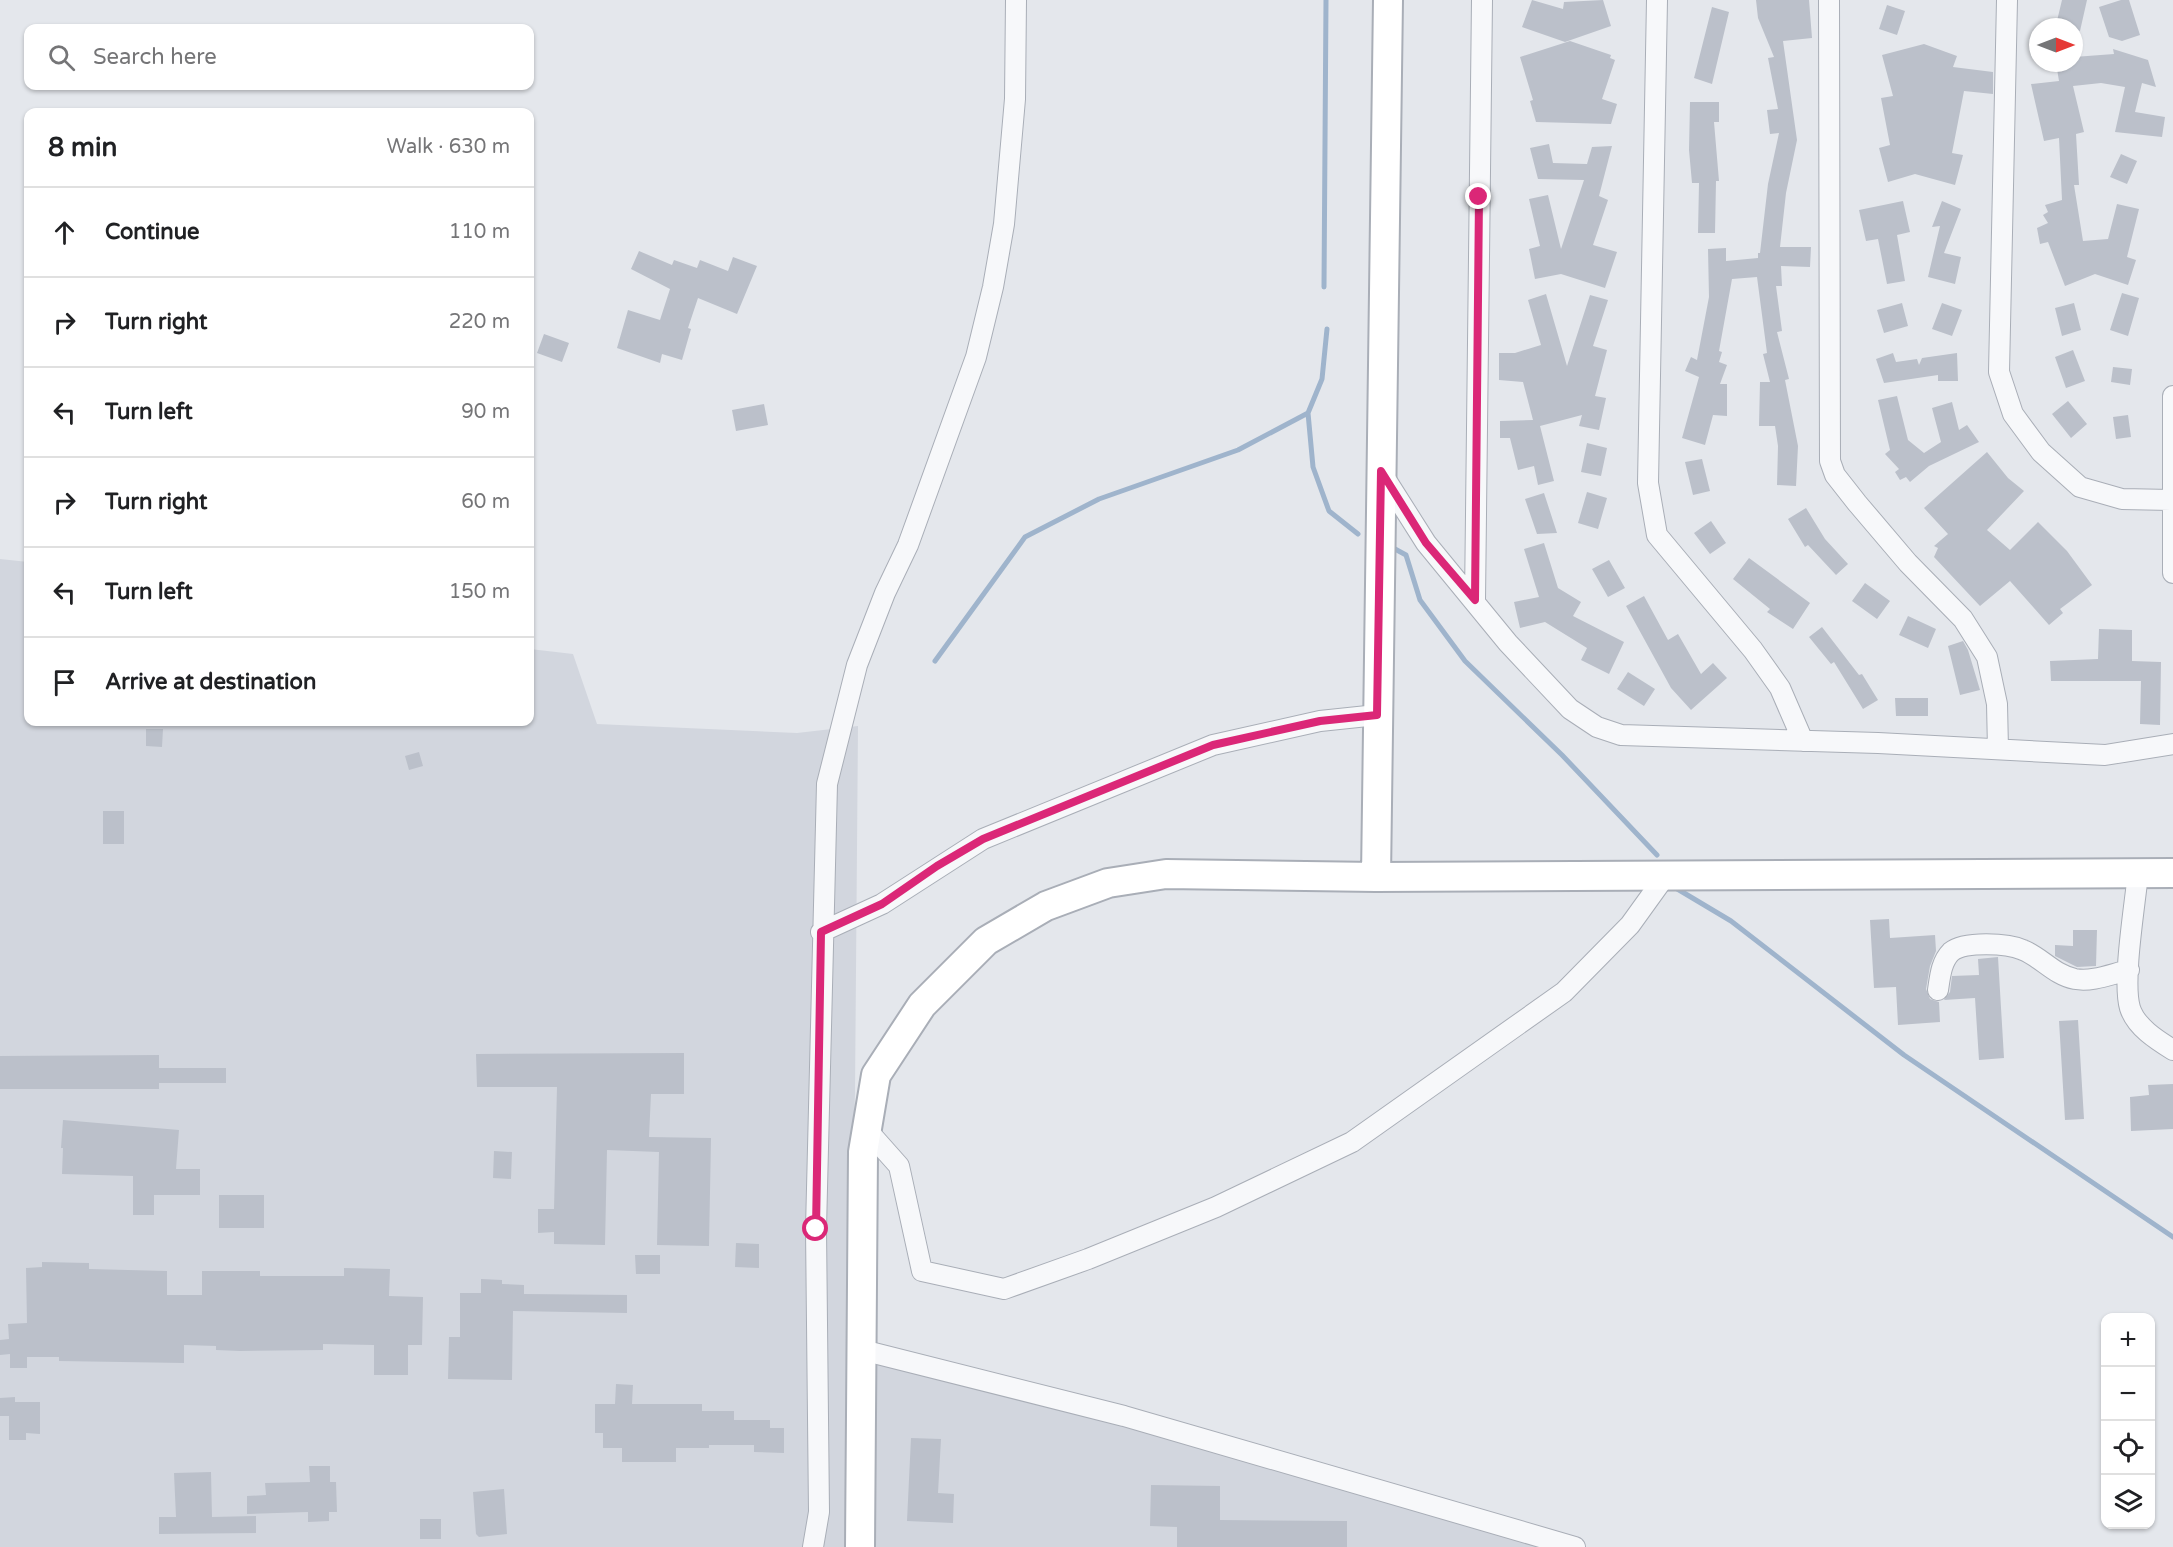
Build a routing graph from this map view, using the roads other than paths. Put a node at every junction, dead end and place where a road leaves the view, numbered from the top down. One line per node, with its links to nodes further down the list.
1 (1016, 0): 20 (street)
2 (1388, 0): 8 (street)
3 (1482, 0): 11 (street)
4 (1657, 0): 13 (street)
5 (1829, 0): 15 (street)
6 (2007, 0): 9 (street)
7 (2173, 396): 9 (street)
8 (1381, 471): 11 (street); 12 (street)
9 (2171, 500): 10 (street)
10 (2173, 573)
11 (1475, 600): 13 (street)
12 (1377, 715): 19 (street); 20 (street)
13 (1803, 741): 15 (street)
14 (2173, 744): 15 (street)
15 (1998, 749)
16 (2138, 873): 17 (street); 18 (street); 21 (street)
17 (2173, 873)
18 (1666, 875): 19 (street); 24 (street)
19 (1376, 877): 24 (street)
20 (821, 932): 26 (street)
21 (2129, 970): 22 (street); 23 (street)
22 (1938, 990)
23 (2173, 1050)
24 (867, 1130): 25 (street)
25 (862, 1350): 27 (street); 28 (street)
26 (813, 1547)
27 (860, 1547)
28 (1575, 1547)

